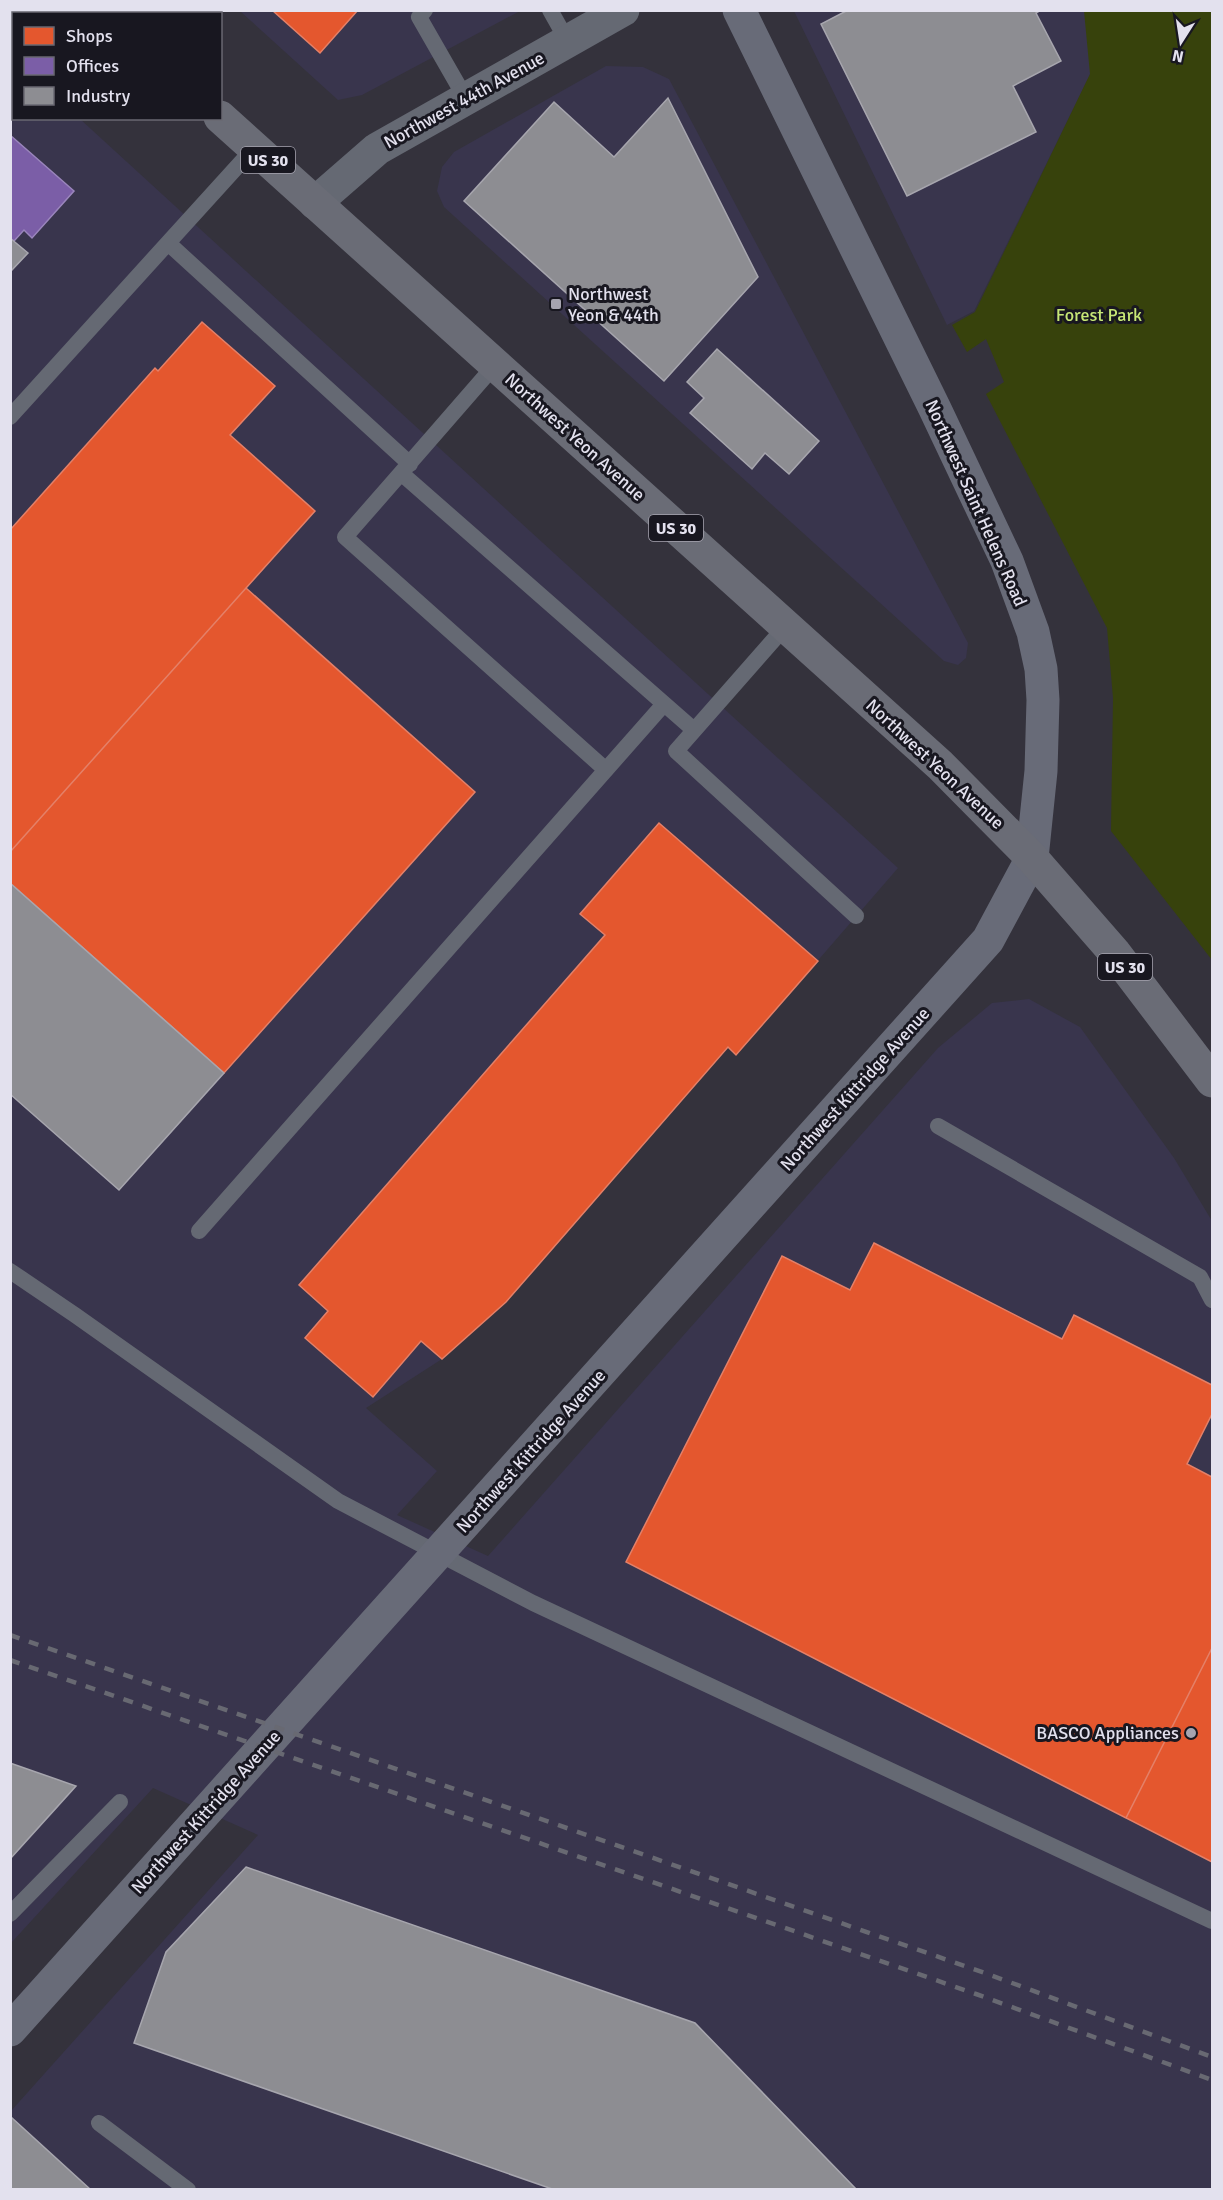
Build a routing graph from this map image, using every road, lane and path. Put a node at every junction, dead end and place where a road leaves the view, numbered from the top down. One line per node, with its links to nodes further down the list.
1 (425, 10): 6 (lane)
2 (550, 10): 5 (lane)
3 (623, 10): 5 (street, Northwest 44th Avenue)
4 (739, 10): 18 (main road, Northwest Saint Helens Road)
5 (568, 42): 6 (street, Northwest 44th Avenue)
6 (466, 99): 9 (street, Northwest 44th Avenue)
7 (222, 119): 8 (highway, Northwest Yeon Avenue / US 30)
8 (254, 148): 9 (highway, Northwest Yeon Avenue / US 30); 10 (lane)
9 (315, 203): 11 (highway, Northwest Yeon Avenue / US 30)
10 (168, 243): 12 (lane); 13 (lane)
11 (495, 365): 13 (lane); 14 (highway, Northwest Yeon Avenue / US 30)
12 (10, 417)
13 (405, 469): 15 (lane); 17 (lane)
14 (785, 627): 16 (lane); 18 (highway, Northwest Yeon Avenue / US 30)
15 (664, 704): 16 (lane); 17 (lane)
16 (694, 730): 19 (lane)
17 (606, 770): 22 (lane)
18 (1032, 858): 20 (highway, US 30); 29 (main road, Northwest Kittridge Avenue)
19 (856, 916)
20 (1212, 1082)
21 (938, 1126): 24 (lane)
22 (199, 1232)
23 (10, 1271): 28 (lane)
24 (1206, 1273): 25 (lane)
25 (1212, 1300)
26 (120, 1802): 27 (lane)
27 (10, 1914)
28 (1212, 1921)
29 (10, 2030)
30 (99, 2123): 31 (lane)
31 (188, 2190)

